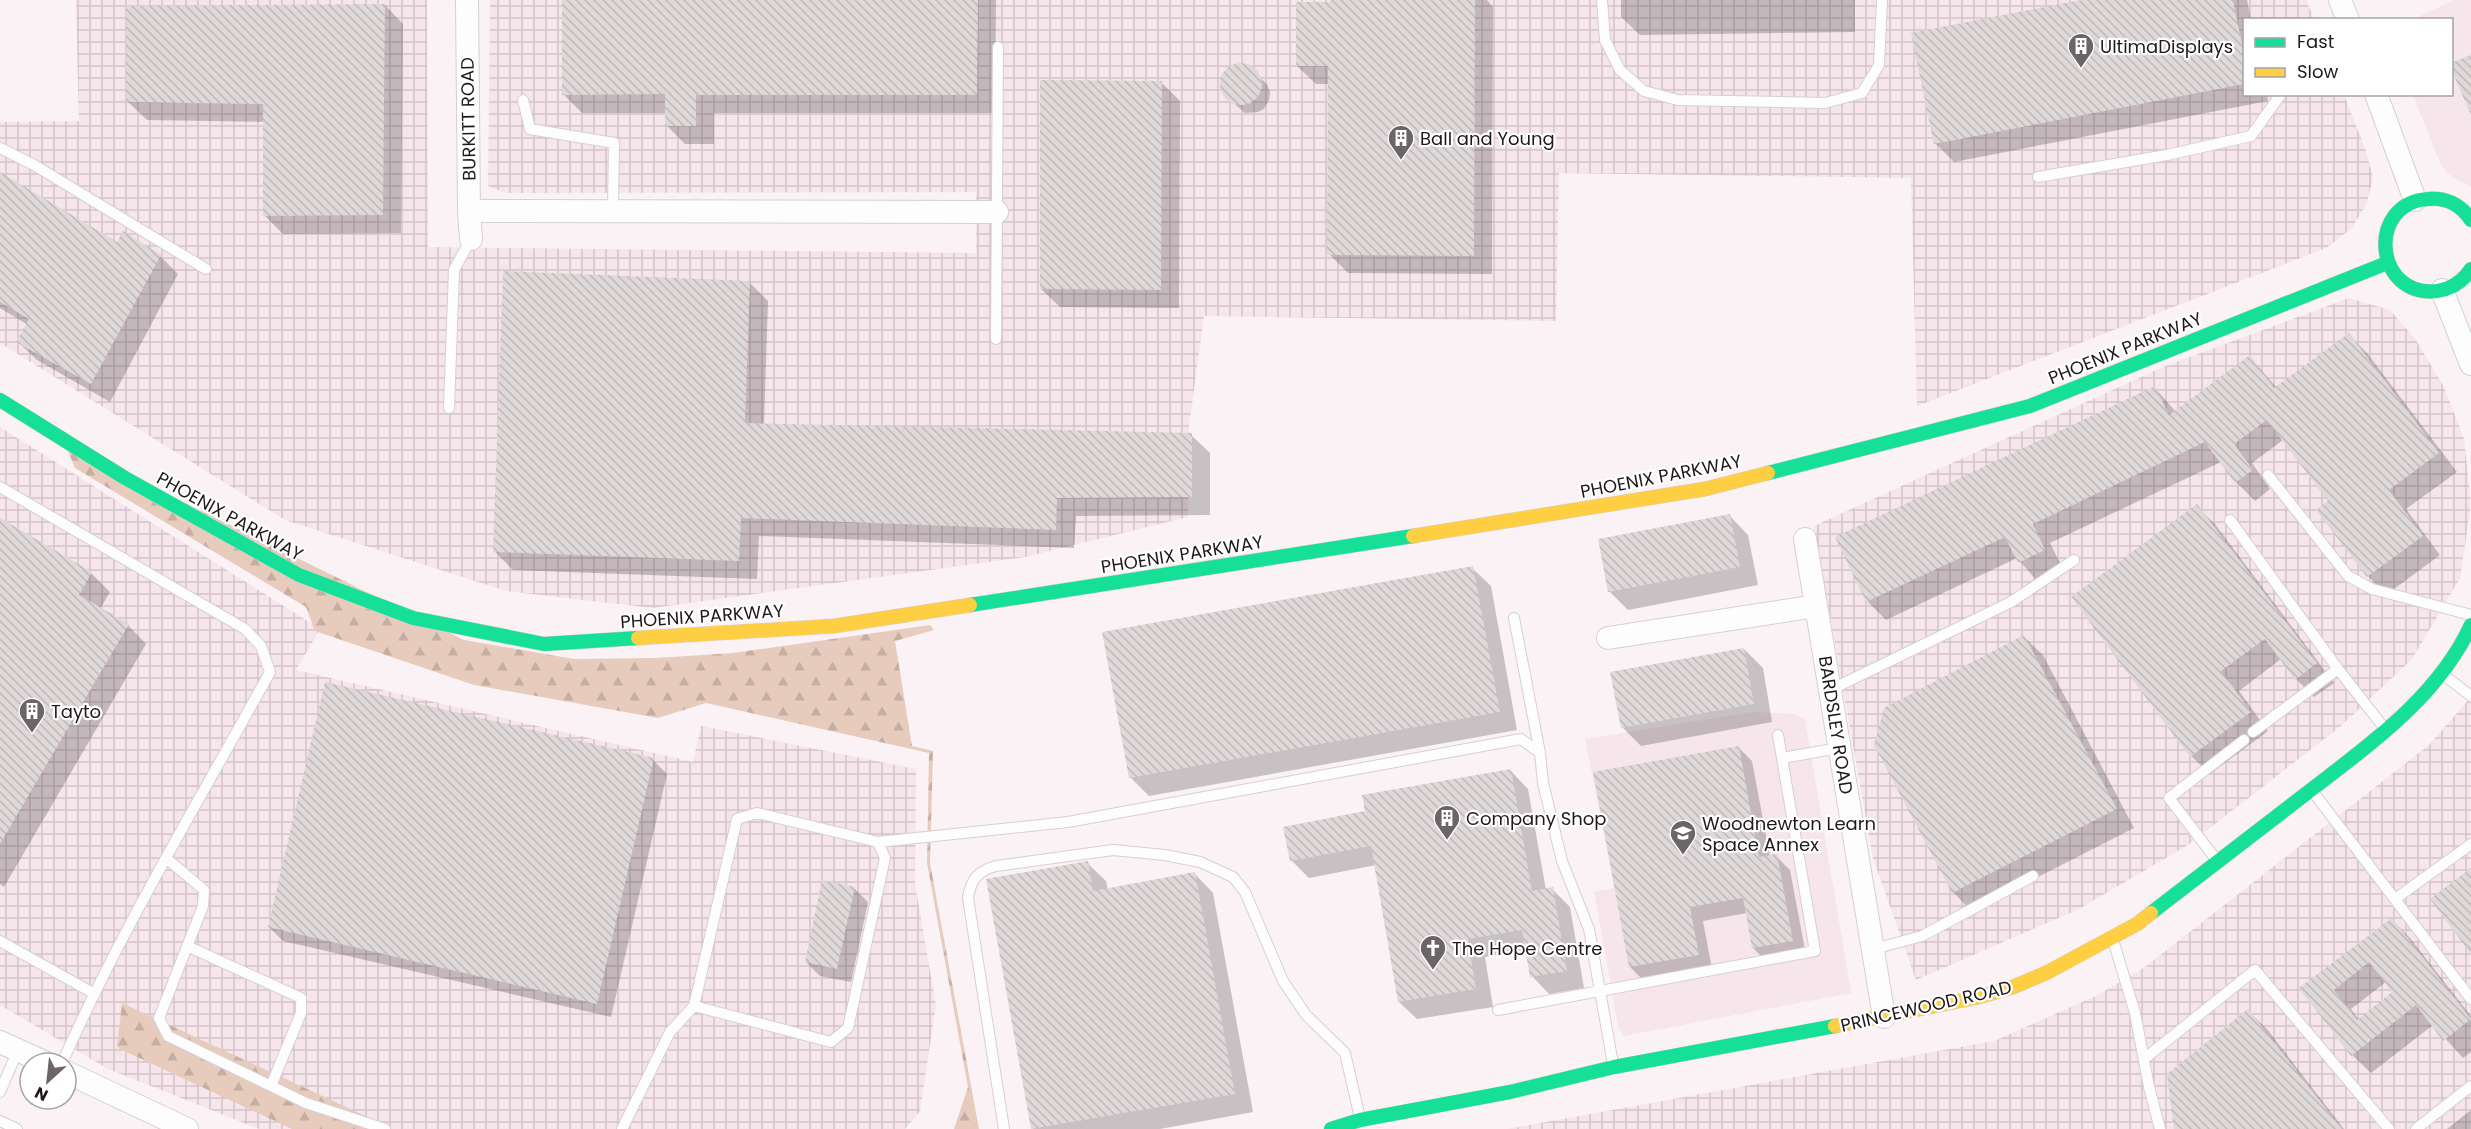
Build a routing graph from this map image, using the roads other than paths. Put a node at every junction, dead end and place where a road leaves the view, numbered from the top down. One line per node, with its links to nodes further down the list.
1 (467, 0): 12 (street, BURKITT ROAD)
2 (1602, 0): 3 (lane)
3 (1882, 0)
4 (998, 48): 13 (lane)
5 (2280, 96): 9 (lane)
6 (2377, 96): 10 (street)
7 (523, 100): 11 (lane)
8 (0, 148): 17 (lane)
9 (2038, 177)
10 (2415, 200): 14 (main road); 16 (main road)
11 (614, 210): 12 (street); 13 (street)
12 (469, 211): 15 (street, BURKITT ROAD)
13 (996, 212): 20 (lane)
14 (2471, 220)
15 (471, 239): 23 (lane)
16 (2387, 262): 19 (main road); 22 (main road, PHOENIX PARKWAY)
17 (206, 269)
18 (2471, 269): 19 (main road)
19 (2442, 290): 21 (street)
20 (996, 339)
21 (2471, 364)
22 (0, 400)
23 (449, 408)
24 (2268, 475): 30 (lane)
25 (0, 487): 48 (lane)
26 (2230, 520): 34 (lane)
27 (1805, 539): 29 (street, BARDSLEY ROAD)
28 (2074, 560): 36 (lane)
29 (1816, 606): 33 (street); 36 (street, BARDSLEY ROAD)
30 (2471, 615)
31 (1515, 618): 43 (lane)
32 (2471, 625): 35 (main road, PRINCEWOOD ROAD)
33 (1608, 638)
34 (2338, 669): 38 (lane); 39 (lane)
35 (2443, 674): 37 (lane); 38 (main road, PRINCEWOOD ROAD)
36 (1830, 690): 42 (street, BARDSLEY ROAD)
37 (2471, 696)
38 (2386, 731): 45 (main road, PRINCEWOOD ROAD)
39 (2253, 732)
40 (1778, 735): 44 (lane)
41 (2244, 740): 49 (lane)
42 (1839, 748): 44 (lane); 55 (street, BARDSLEY ROAD)
43 (1540, 753): 46 (lane); 56 (lane)
44 (1782, 758): 56 (lane)
45 (2312, 790): 49 (main road, PRINCEWOOD ROAD); 51 (lane)
46 (878, 842): 59 (lane); 59 (lane)
47 (2471, 844): 51 (lane)
48 (166, 858): 54 (lane); 57 (lane)
49 (2217, 861): 52 (main road, PRINCEWOOD ROAD)
50 (2033, 876): 55 (lane)
51 (2395, 899): 58 (lane)
52 (2112, 937): 61 (main road, PRINCEWOOD ROAD); 64 (lane)
53 (0, 941): 57 (lane)
54 (187, 946): 67 (lane); 67 (lane)
55 (1874, 949): 61 (street, BARDSLEY ROAD)
56 (1600, 990): 60 (lane); 65 (lane)
57 (93, 993): 63 (lane)
58 (2471, 999)
59 (694, 1006): 75 (lane)
60 (1498, 1010)
61 (1884, 1017): 65 (main road, PRINCEWOOD ROAD)
62 (9, 1046): 69 (lane)
63 (67, 1051)
64 (2144, 1059): 78 (lane); 79 (lane)
65 (1614, 1068): 70 (main road, PRINCEWOOD ROAD)
66 (78, 1078): 73 (street)
67 (272, 1086): 74 (lane)
68 (2471, 1086): 80 (lane)
69 (0, 1092)
70 (1360, 1120): 76 (lane); 77 (main road, PRINCEWOOD ROAD)
71 (0, 1121): 72 (lane)
72 (17, 1129)
73 (187, 1129)
74 (385, 1129)
75 (622, 1129)
76 (1004, 1129)
77 (1331, 1129)
78 (2160, 1129)
79 (2389, 1129)
80 (2416, 1129)

